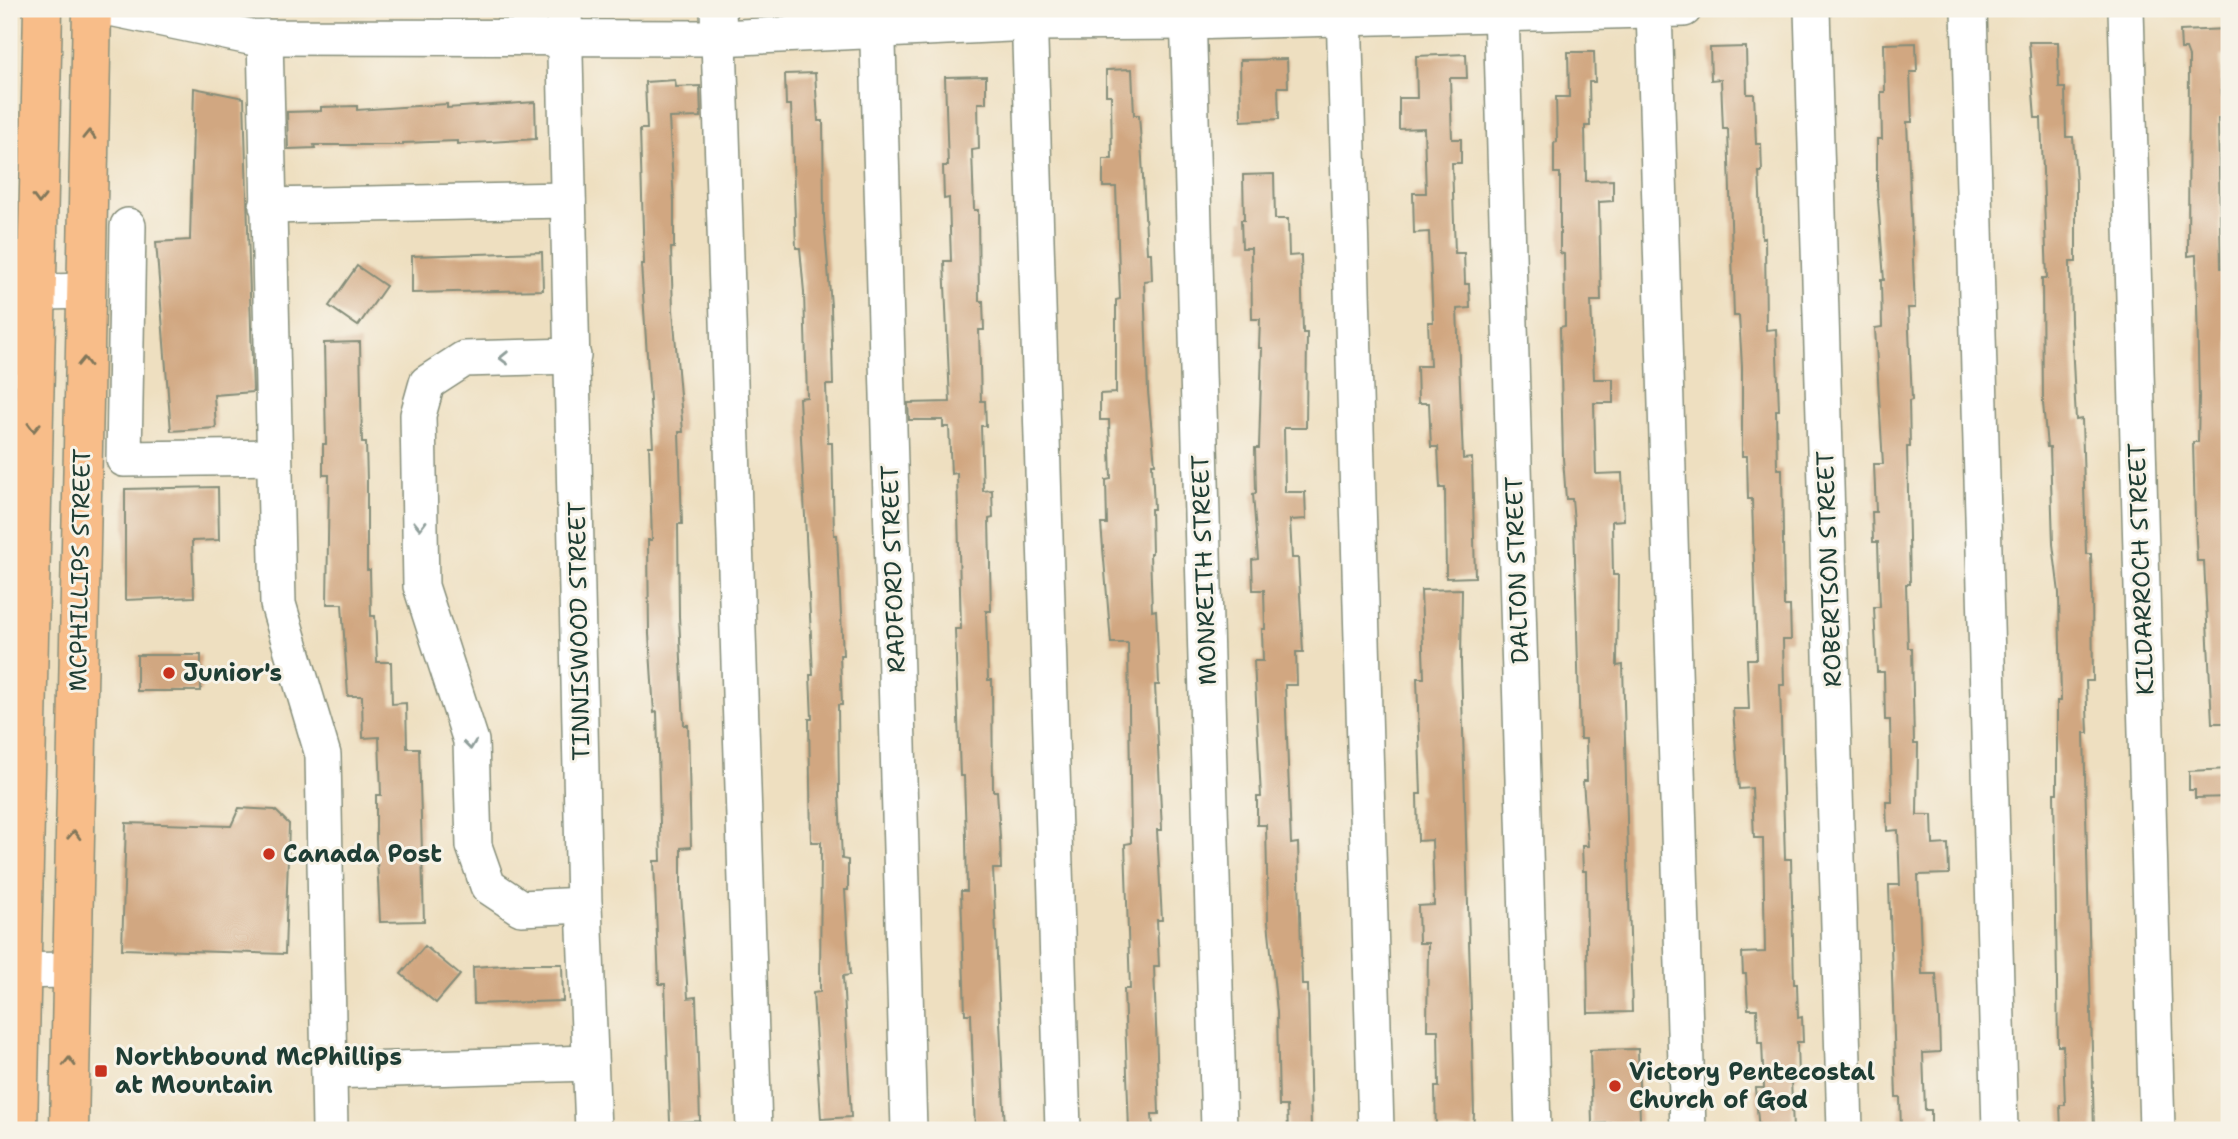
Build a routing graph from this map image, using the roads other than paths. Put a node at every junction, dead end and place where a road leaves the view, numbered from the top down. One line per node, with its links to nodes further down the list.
1 (43, 9): 20 (main road, MCPHILLIPS STREET, one-way to 20)
2 (92, 9): 19 (main road, MCPHILLIPS STREET, one-way to 2)
3 (115, 9): 15 (street)
4 (1664, 9): 8 (street); 43 (street)
5 (1812, 9): 44 (street, ROBERTSON STREET)
6 (1969, 9): 45 (street)
7 (2126, 9): 46 (street, KILDARROCH STREET)
8 (1501, 11): 9 (street); 42 (street, DALTON STREET)
9 (1344, 14): 10 (street); 41 (street)
10 (1189, 15): 11 (street); 40 (street, MONREITH STREET)
11 (1029, 16): 12 (street); 39 (street)
12 (877, 20): 14 (street); 38 (street, RADFORD STREET)
13 (564, 23): 14 (street); 15 (street); 16 (street, TINNISWOOD STREET)
14 (718, 23): 37 (street)
15 (255, 28): 17 (street)
16 (568, 200): 17 (street); 21 (street, TINNISWOOD STREET)
17 (267, 206): 25 (street)
18 (128, 226): 23 (street)
19 (86, 291): 20 (street); 24 (main road, MCPHILLIPS STREET, one-way to 19)
20 (23, 293): 22 (main road, MCPHILLIPS STREET)
21 (573, 356): 28 (street, TINNISWOOD STREET); 28 (street, one-way to 28)
22 (22, 367): 26 (main road, MCPHILLIPS STREET, one-way to 26)
23 (125, 383): 24 (street); 25 (street)
24 (83, 409): 29 (main road, MCPHILLIPS STREET, one-way to 24)
25 (274, 457): 32 (street)
26 (20, 538): 27 (main road, MCPHILLIPS STREET)
27 (16, 884): 30 (main road, MCPHILLIPS STREET)
28 (584, 905): 31 (street, TINNISWOOD STREET)
29 (70, 970): 30 (street); 34 (main road, MCPHILLIPS STREET, one-way to 29)
30 (15, 971): 33 (main road, MCPHILLIPS STREET)
31 (590, 1063): 32 (street); 36 (street, TINNISWOOD STREET)
32 (329, 1071): 35 (street)
33 (18, 1130)
34 (69, 1130)
35 (330, 1130)
36 (593, 1130)
37 (754, 1130)
38 (909, 1130)
39 (1063, 1130)
40 (1219, 1130)
41 (1376, 1130)
42 (1533, 1130)
43 (1688, 1130)
44 (1845, 1130)
45 (2000, 1130)
46 (2157, 1130)

